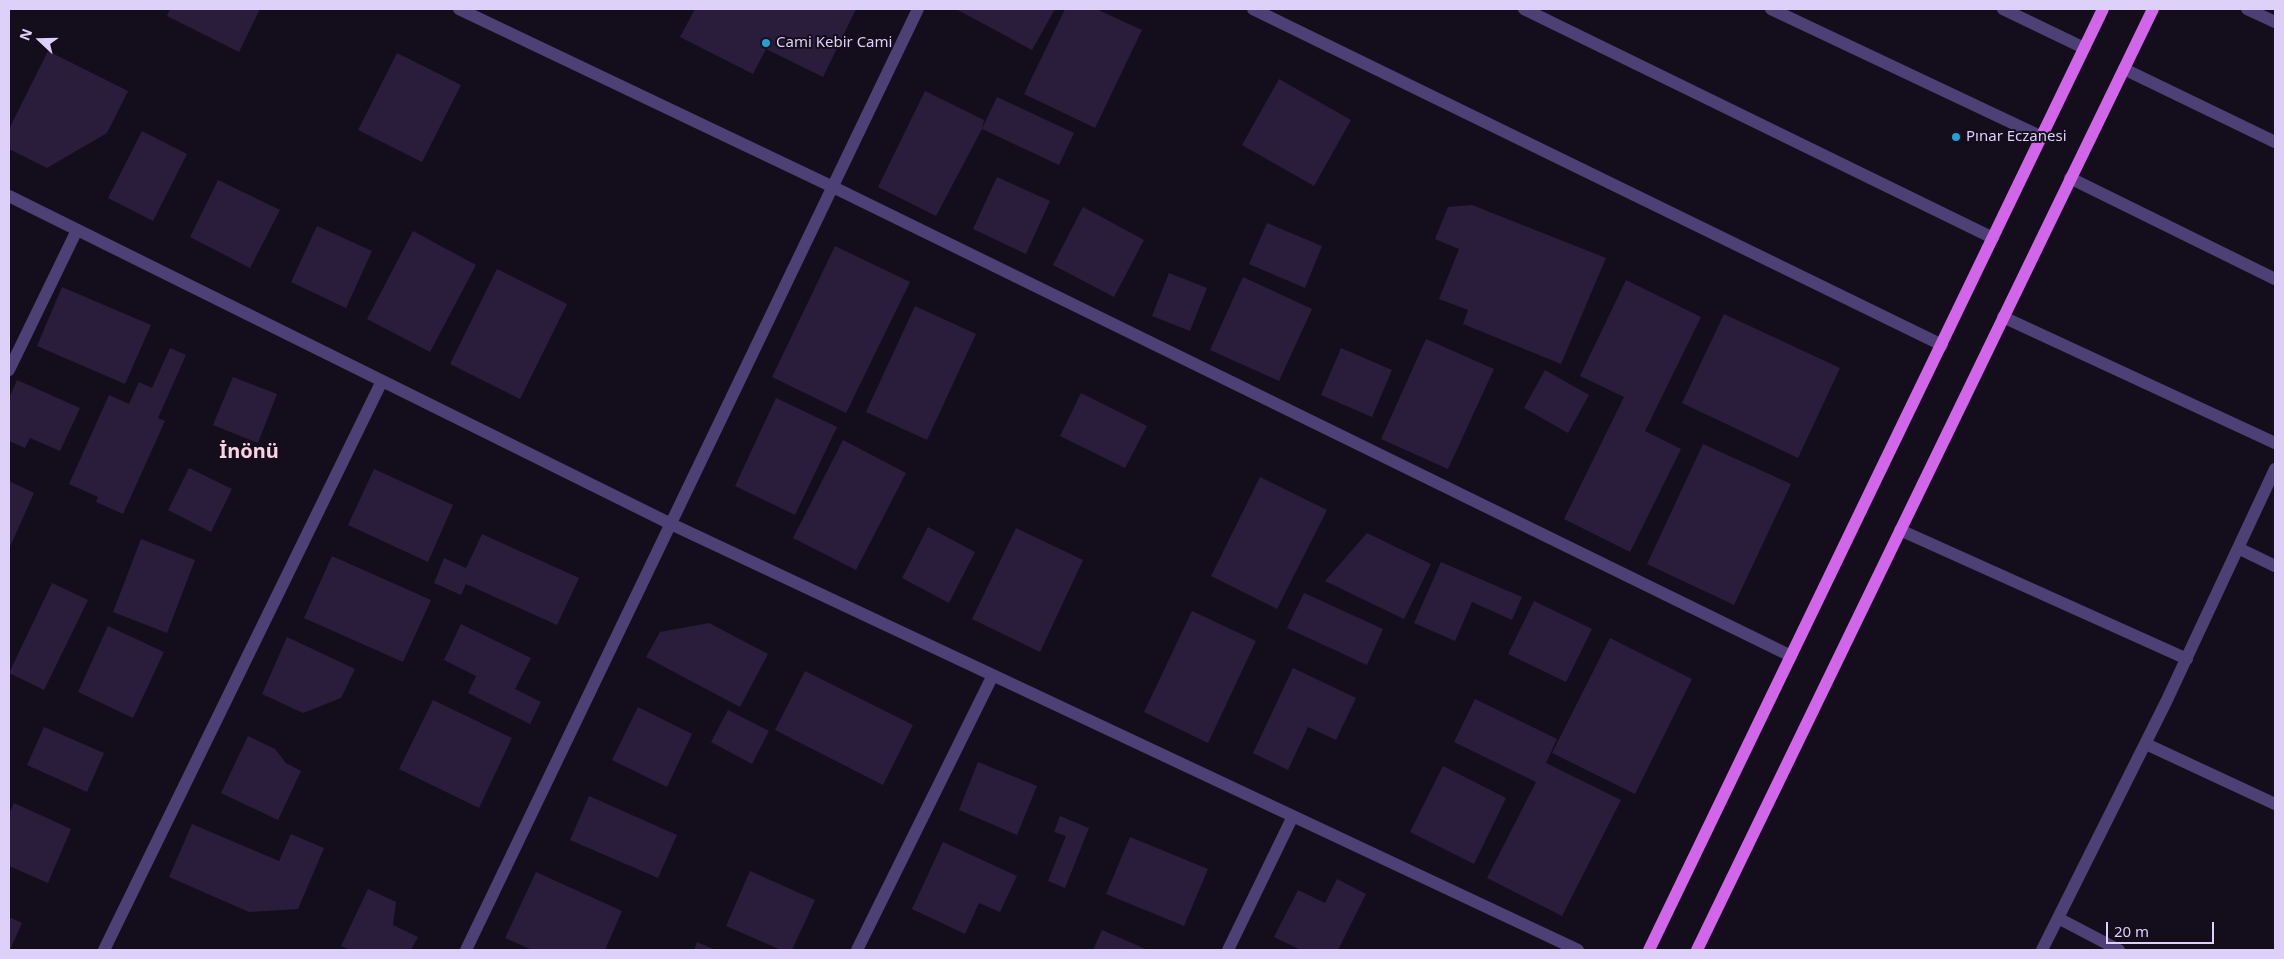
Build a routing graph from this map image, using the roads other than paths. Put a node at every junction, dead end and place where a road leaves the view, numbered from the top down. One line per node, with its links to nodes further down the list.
1 (459, 9): 16 (street)
2 (918, 9): 16 (street)
3 (1253, 9): 22 (street)
4 (1524, 9): 19 (street)
5 (1771, 9): 13 (street)
6 (2002, 9): 11 (street)
7 (2103, 9): 11 (main road)
8 (2153, 9): 12 (main road)
9 (2247, 9): 10 (street)
10 (2275, 22)
11 (2084, 48): 13 (main road)
12 (2124, 69): 14 (street); 15 (main road)
13 (2042, 138): 19 (main road)
14 (2275, 142)
15 (2070, 178): 20 (street); 21 (main road)
16 (833, 187): 27 (street); 31 (street)
17 (9, 196): 18 (street)
18 (77, 230): 23 (street); 24 (street)
19 (1993, 238): 22 (main road)
20 (2275, 279)
21 (2003, 317): 25 (street); 28 (main road)
22 (1942, 345): 31 (main road)
23 (9, 370)
24 (382, 381): 27 (street); 38 (street)
25 (2275, 443)
26 (2275, 469): 29 (street)
27 (671, 524): 33 (street); 39 (street)
28 (1900, 530): 32 (street); 44 (main road)
29 (2238, 548): 30 (street); 32 (street)
30 (2275, 566)
31 (1791, 656): 43 (main road)
32 (2187, 659): 34 (street)
33 (992, 675): 36 (street); 40 (street)
34 (2146, 744): 35 (street); 37 (street)
35 (2275, 804)
36 (1293, 816): 41 (street); 42 (street)
37 (2058, 918): 45 (street); 46 (street)
38 (104, 950)
39 (466, 950)
40 (857, 950)
41 (1228, 950)
42 (1578, 950)
43 (1648, 950)
44 (1697, 950)
45 (2042, 950)
46 (2120, 950)

